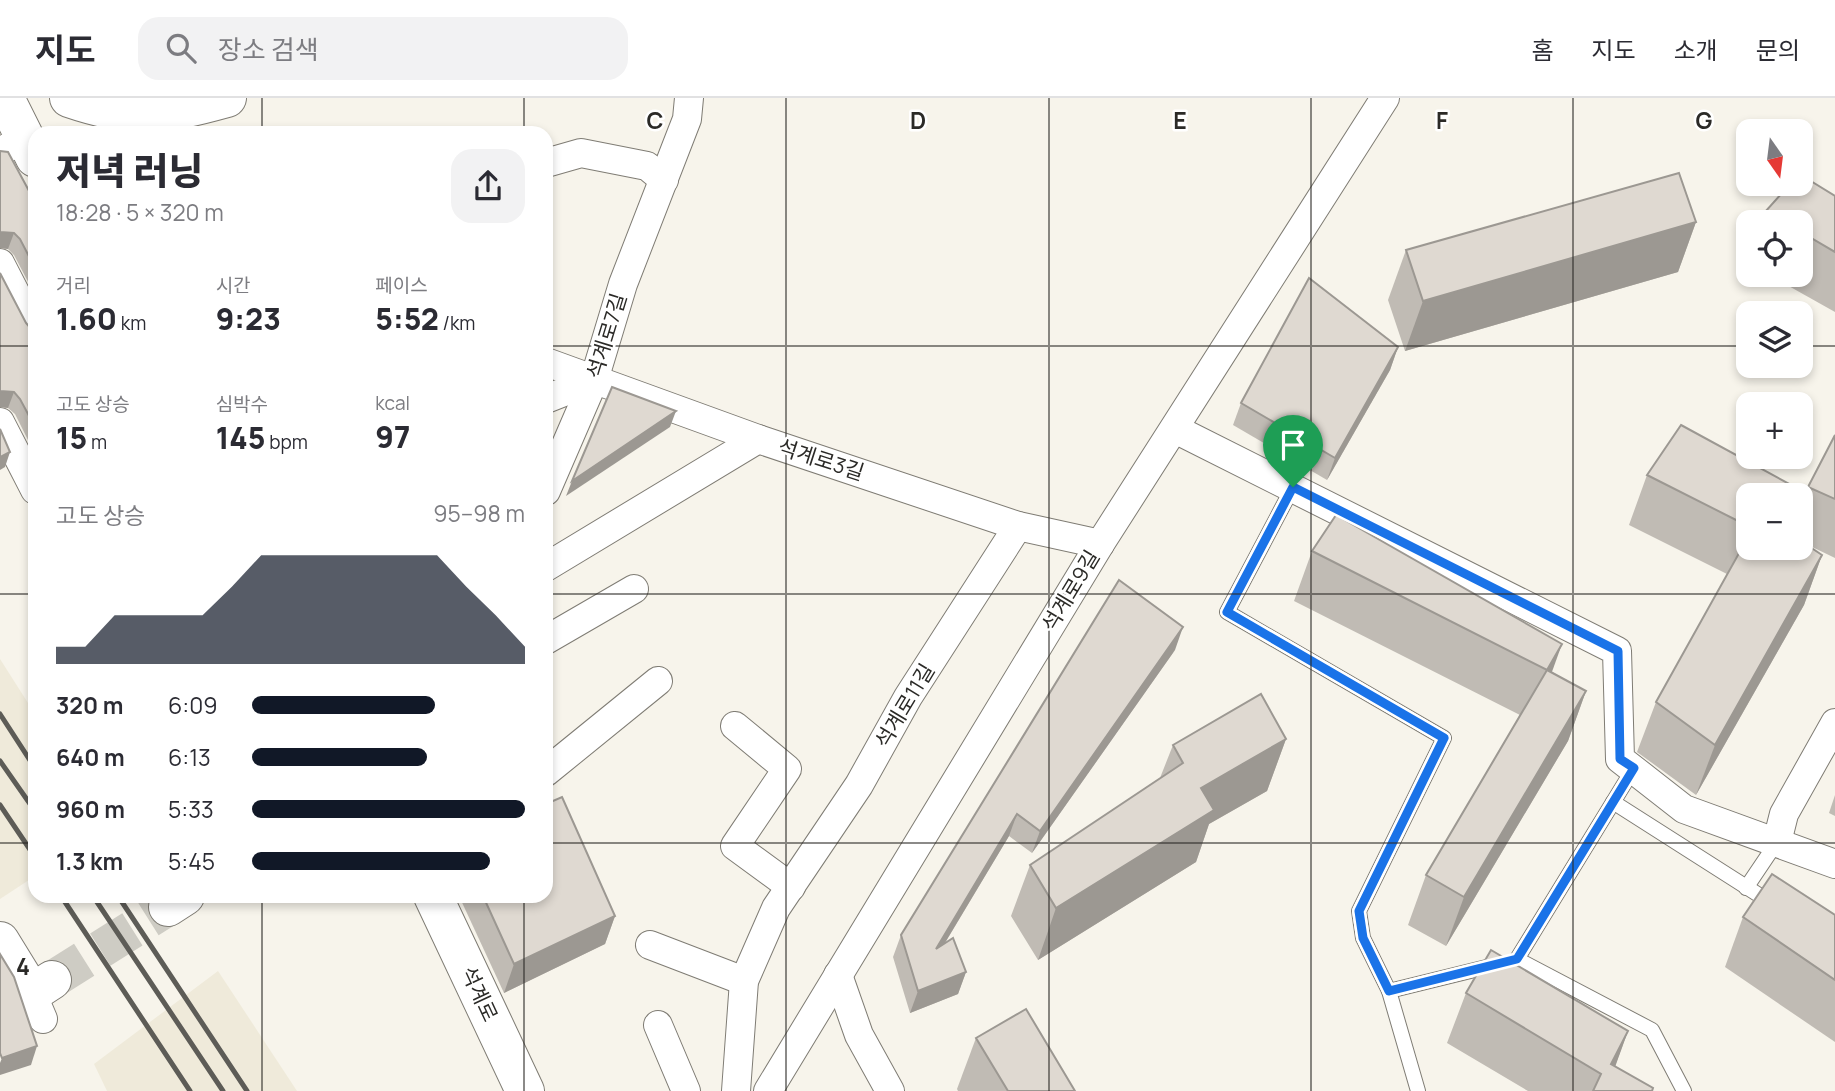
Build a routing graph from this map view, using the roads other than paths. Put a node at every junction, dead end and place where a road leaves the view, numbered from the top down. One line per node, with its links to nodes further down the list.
1 (5, 98): 6 (street)
2 (69, 98): 3 (street)
3 (227, 98)
4 (689, 98): 8 (street, 석계로7길)
5 (1385, 98): 15 (street, 석계로9길)
6 (20, 149)
7 (553, 161): 8 (street)
8 (664, 180): 12 (street, 석계로7길)
9 (0, 264): 10 (street)
10 (28, 318)
11 (553, 365): 12 (street, 석계로3길)
12 (594, 380): 13 (street); 16 (street, 석계로3길); 17 (street, 석계로7길)
13 (553, 396)
14 (0, 422): 18 (street)
15 (1175, 429): 19 (street); 21 (street, 석계로9길)
16 (758, 439): 20 (street, 석계로3길); 22 (street)
17 (553, 475)
18 (28, 476)
19 (1293, 487): 29 (street); 42 (lane)
20 (1018, 526): 21 (street, 석계로3길); 33 (street, 석계로11길)
21 (1100, 544): 40 (street, 석계로9길)
22 (553, 563)
23 (634, 589): 24 (street)
24 (553, 636)
25 (658, 681): 28 (street)
26 (1835, 723): 31 (street)
27 (735, 726): 33 (street)
28 (553, 766)
29 (1634, 768): 30 (lane); 31 (street)
30 (1613, 802): 34 (lane); 39 (lane)
31 (1777, 842): 32 (street); 34 (lane)
32 (1835, 864)
33 (792, 887): 41 (street, 석계로11길)
34 (1746, 888): 36 (lane)
35 (436, 903): 45 (street, 석계로)
36 (1791, 914)
37 (650, 945): 41 (street)
38 (2, 948): 43 (street)
39 (1517, 959): 42 (lane); 51 (lane)
40 (838, 975): 48 (street, 석계로9길); 49 (street)
41 (744, 981): 47 (street, 석계로11길)
42 (1389, 991): 50 (lane)
43 (42, 997)
44 (658, 1025): 46 (street)
45 (525, 1091)
46 (686, 1091)
47 (736, 1091)
48 (768, 1091)
49 (890, 1091)
50 (1418, 1091)
51 (1684, 1091)

